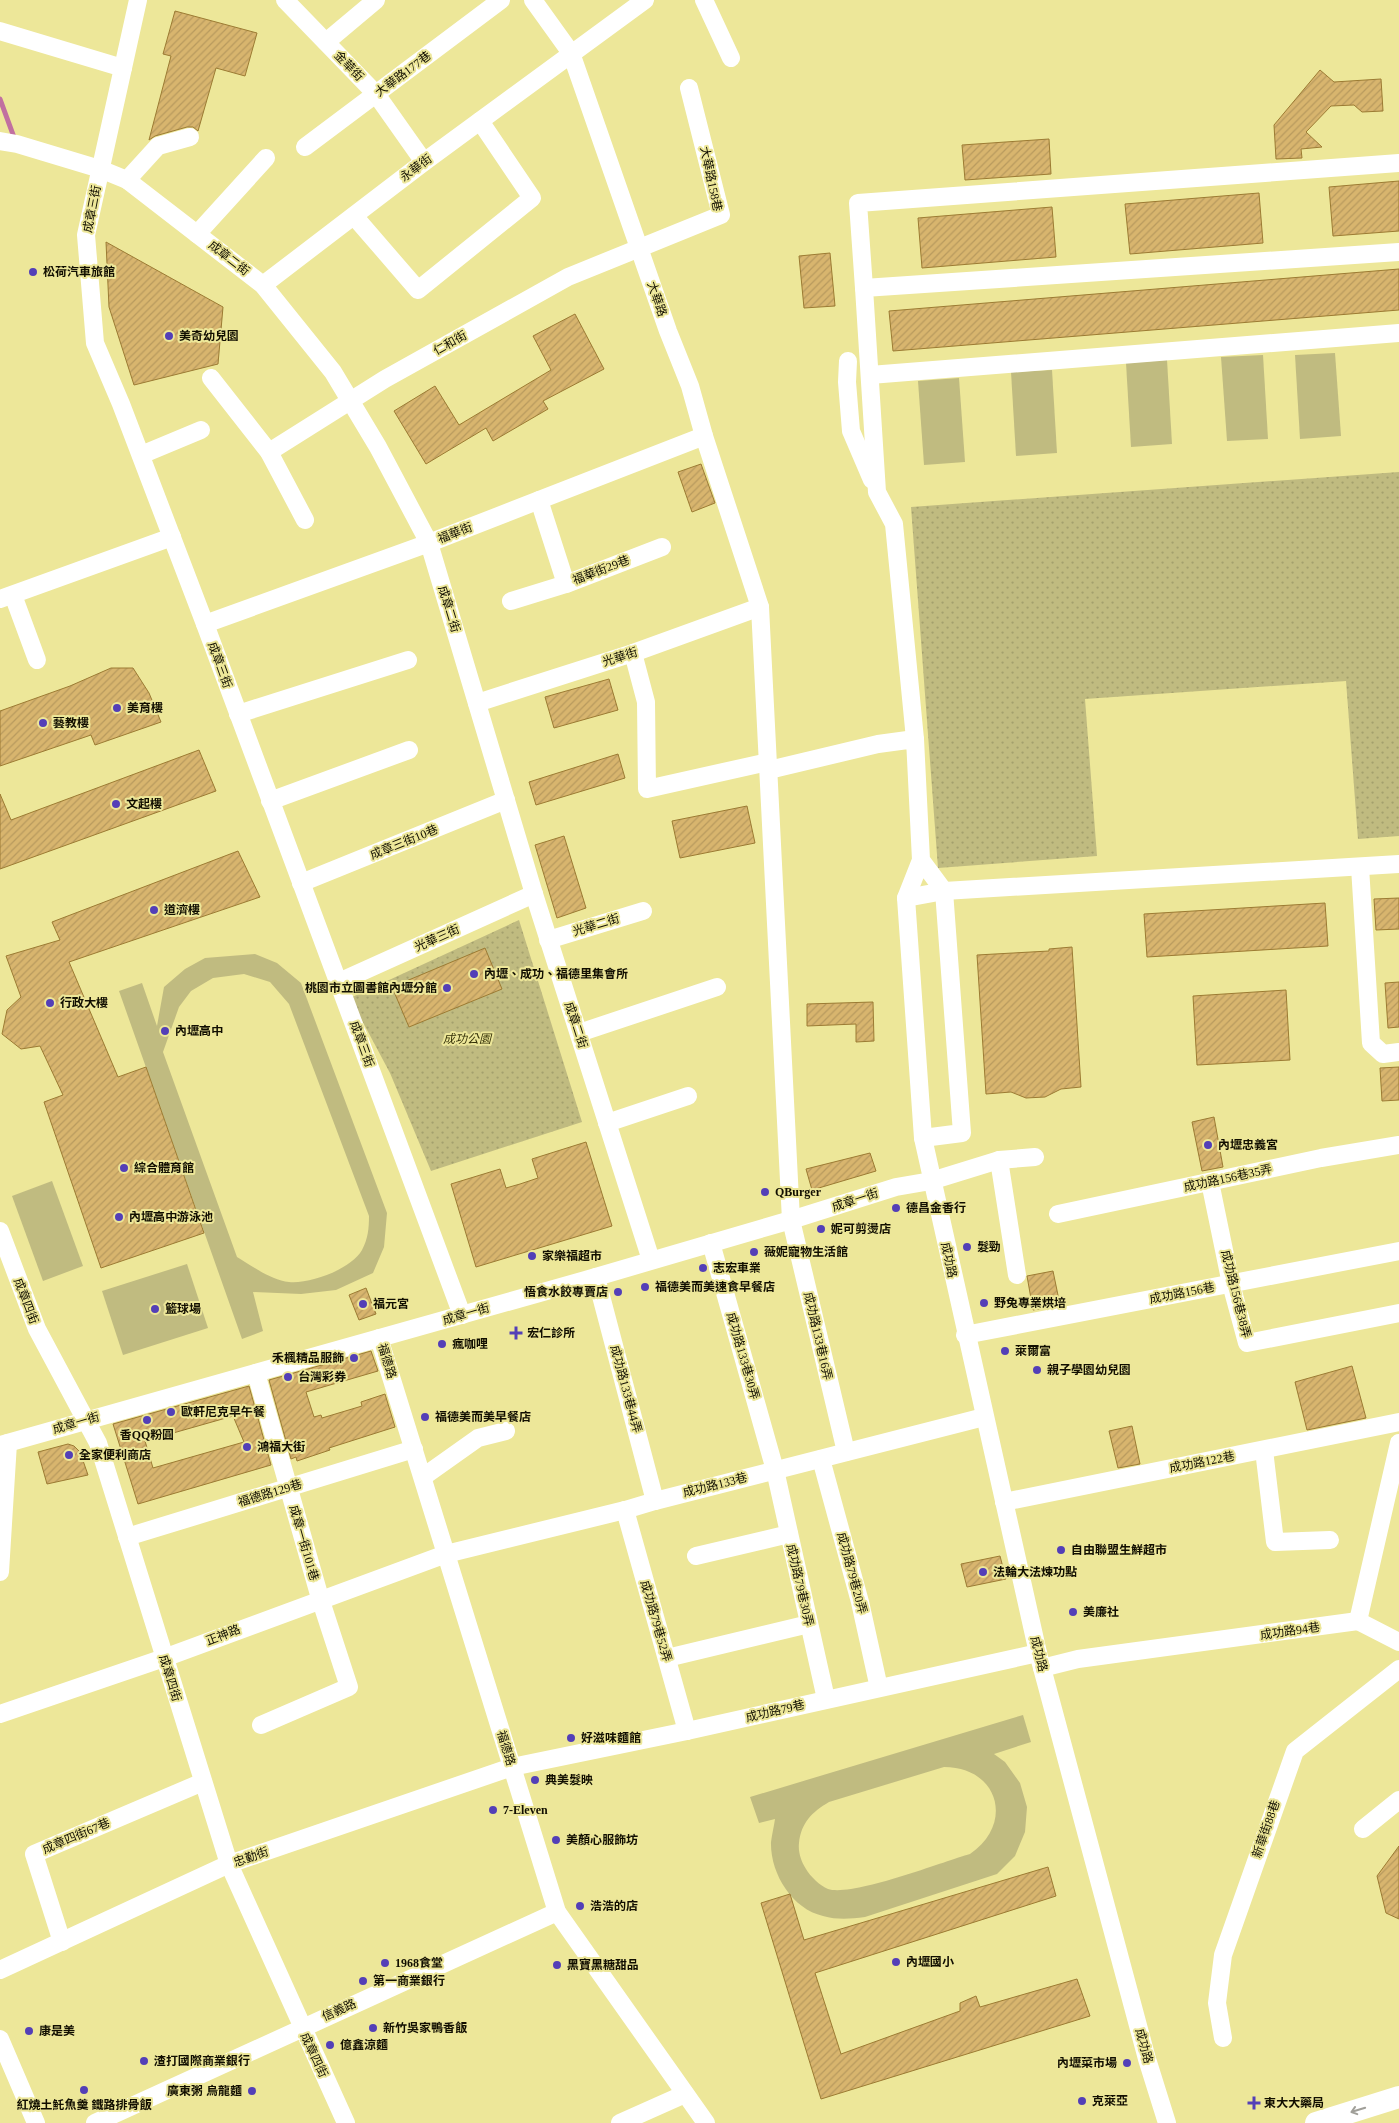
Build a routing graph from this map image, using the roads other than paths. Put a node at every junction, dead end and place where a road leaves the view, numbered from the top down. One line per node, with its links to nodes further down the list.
1 (138, 0): 12 (street, 成章三街)
2 (285, 0): 9 (street, 金華街)
3 (376, 0): 9 (street)
4 (501, 0): 14 (street, 大華路177巷)
5 (533, 0): 10 (street, 大華路)
6 (645, 0): 10 (street, 永華街)
7 (704, 0): 11 (street)
8 (0, 31): 12 (street)
9 (326, 42): 14 (street, 金華街)
10 (570, 53): 15 (street, 永華街); 26 (street, 大華路)
11 (731, 58)
12 (123, 68): 22 (street, 成章三街)
13 (689, 88): 26 (street, 大華路158巷)
14 (376, 94): 18 (street, 大華路177巷); 20 (street, 金華街)
15 (480, 121): 20 (street, 永華街); 24 (street)
16 (190, 137): 23 (street)
17 (0, 141): 22 (street, 成章二街)
18 (305, 146)
19 (266, 158): 25 (street)
20 (424, 162): 24 (street, 永華街)
21 (1399, 163): 29 (street)
22 (100, 169): 23 (street, 成章二街); 38 (street, 成章三街)
23 (127, 180): 25 (street, 成章二街)
24 (354, 216): 28 (street, 永華街)
25 (197, 234): 28 (street, 成章二街)
26 (640, 249): 34 (street, 仁和街); 36 (street, 大華路)
27 (1399, 252): 29 (street)
28 (263, 285): 34 (street, 成章二街)
29 (864, 288): 32 (street)
30 (1399, 333): 32 (street)
31 (848, 362): 39 (street)
32 (870, 375): 39 (street)
33 (211, 378): 37 (street)
34 (352, 401): 37 (street, 仁和街); 43 (street, 成章二街)
35 (201, 430): 38 (street)
36 (704, 436): 40 (street, 福華街); 48 (street, 大華路)
37 (269, 452): 41 (street)
38 (141, 455): 42 (street, 成章三街)
39 (877, 492): 55 (street)
40 (539, 500): 43 (street, 福華街); 45 (street, 福華街29巷)
41 (305, 520)
42 (172, 537): 46 (street); 49 (street, 成章三街)
43 (429, 542): 49 (street, 福華街); 53 (street, 成章二街)
44 (662, 547): 45 (street, 福華街29巷)
45 (566, 584): 47 (street)
46 (7, 597): 51 (street)
47 (511, 601)
48 (760, 607): 50 (street, 光華街); 57 (street, 大華路)
49 (205, 624): 54 (street, 成章三街)
50 (633, 654): 53 (street, 光華街); 57 (street)
51 (37, 660)
52 (408, 660): 54 (street)
53 (477, 703): 58 (street, 成章二街)
54 (238, 714): 59 (street, 成章三街)
55 (915, 738): 57 (street); 60 (street)
56 (409, 750): 59 (street)
57 (768, 766): 82 (street, 成功路133巷16弄)
58 (506, 800): 63 (street, 成章三街10巷); 65 (street, 成章二街)
59 (270, 802): 63 (street, 成章三街)
60 (921, 860): 64 (street); 66 (street)
61 (1399, 864): 62 (street)
62 (1360, 867): 64 (street); 72 (street)
63 (301, 883): 69 (street, 成章三街)
64 (944, 891): 66 (street); 75 (street)
65 (534, 894): 68 (street, 成章二街); 69 (street, 光華三街)
66 (906, 898): 75 (street, 成功路)
67 (643, 911): 68 (street, 光華二街)
68 (548, 940): 71 (street, 成章二街)
69 (339, 982): 92 (street, 成章三街)
70 (717, 987): 71 (street)
71 (579, 1033): 74 (street, 成章二街)
72 (1399, 1052)
73 (688, 1096): 74 (street)
74 (607, 1123): 87 (street, 成章二街)
75 (923, 1138): 79 (street, 成功路)
76 (1399, 1145): 80 (street, 成功路156巷35弄)
77 (1035, 1157): 78 (street, 成章一街)
78 (999, 1160): 79 (street, 成章一街); 88 (street)
79 (932, 1181): 82 (street, 成章一街); 93 (street, 成功路)
80 (1210, 1182): 81 (street, 成功路156巷35弄); 90 (street, 成功路156巷38弄)
81 (1058, 1214)
82 (791, 1220): 84 (street, 成章一街); 104 (street, 成功路133巷16弄)
83 (0, 1231): 86 (street, 成章四街)
84 (711, 1243): 87 (street, 成章一街); 106 (street, 成功路133巷30弄)
85 (1399, 1251): 90 (street, 成功路156巷)
86 (5, 1258): 97 (street, 成章四街)
87 (651, 1260): 89 (street, 成章一街)
88 (1017, 1275)
89 (596, 1277): 92 (street, 成章一街); 109 (street, 成功路133巷44弄)
90 (1231, 1284): 91 (street, 成功路156巷38弄); 93 (street, 成功路156巷)
91 (1399, 1313)
92 (462, 1315): 94 (street, 成章一街)
93 (965, 1335): 96 (street, 成功路)
94 (379, 1338): 95 (street, 成章一街); 102 (street, 福德路)
95 (256, 1373): 97 (street, 成章一街); 108 (street, 成章一街101巷)
96 (984, 1417): 104 (street, 成功路133巷); 110 (street, 成功路)
97 (84, 1420): 101 (street, 成章一街); 113 (street, 成章四街)
98 (1399, 1422): 103 (street, 成功路122巷)
99 (506, 1431): 107 (street)
100 (1399, 1443): 119 (street)
101 (4, 1444): 117 (street)
102 (414, 1449): 107 (street, 福德路); 108 (street, 福德路129巷)
103 (1264, 1450): 110 (street, 成功路122巷); 114 (street)
104 (846, 1452): 105 (street, 成功路133巷)
105 (821, 1459): 106 (street, 成功路133巷); 126 (street, 成功路79巷20弄)
106 (775, 1470): 109 (street, 成功路133巷); 112 (street, 成功路79巷30弄)
107 (423, 1476): 115 (street, 福德路)
108 (288, 1487): 113 (street, 福德路129巷); 118 (street, 成章一街101巷)
109 (655, 1501): 111 (street, 成功路133巷)
110 (1004, 1502): 124 (street, 成功路)
111 (625, 1510): 115 (street, 成功路133巷); 123 (street, 成功路79巷52弄)
112 (789, 1534): 116 (street); 120 (street, 成功路79巷30弄)
113 (127, 1537): 122 (street, 成章四街)
114 (1330, 1540)
115 (446, 1554): 118 (street, 正神路); 131 (street, 福德路)
116 (696, 1556)
117 (0, 1572)
118 (320, 1598): 122 (street, 正神路); 129 (street, 成章一街101巷)
119 (1358, 1621): 121 (street); 124 (street, 成功路94巷)
120 (809, 1624): 123 (street); 127 (street, 成功路79巷30弄)
121 (1399, 1642)
122 (164, 1658): 128 (street, 正神路); 132 (street, 成章四街)
123 (667, 1658): 130 (street, 成功路79巷52弄)
124 (1040, 1660): 126 (street, 成功路79巷); 150 (street, 成功路)
125 (1399, 1669): 140 (street, 新華街88巷)
126 (878, 1688): 127 (street, 成功路79巷)
127 (826, 1699): 130 (street, 成功路79巷)
128 (0, 1714)
129 (261, 1725)
130 (687, 1731): 131 (street, 成功路79巷)
131 (512, 1766): 135 (street, 忠勤街); 136 (street, 福德路)
132 (203, 1782): 135 (street, 成章四街); 137 (street, 成章四街67巷)
133 (1399, 1800): 134 (street)
134 (1363, 1829)
135 (229, 1864): 137 (street, 忠勤街); 139 (street, 成章四街)
136 (557, 1912): 139 (street, 信義路); 142 (street, 福德路)
137 (62, 1942): 138 (street, 忠勤街)
138 (0, 1970)
139 (301, 2028): 144 (street, 信義路); 147 (street, 成章四街)
140 (1223, 2038)
141 (0, 2039): 145 (street)
142 (685, 2094): 148 (street); 149 (street, 福德路)
143 (1399, 2097): 151 (main road, one-way to 151)
144 (121, 2118): 146 (street, 信義路)
145 (36, 2123)
146 (95, 2123)
147 (346, 2123)
148 (620, 2123)
149 (706, 2123)
150 (1167, 2123)
151 (1316, 2123)

